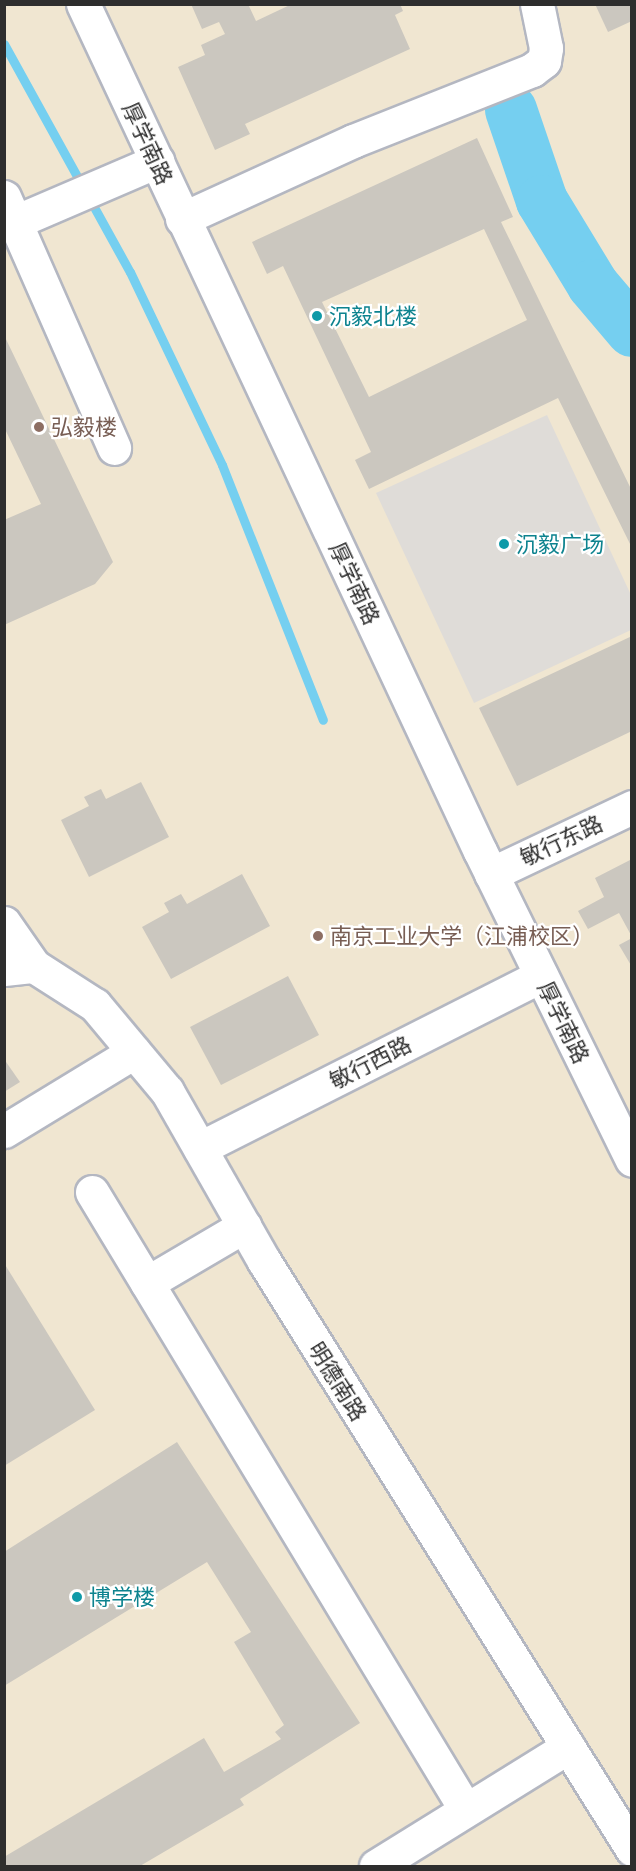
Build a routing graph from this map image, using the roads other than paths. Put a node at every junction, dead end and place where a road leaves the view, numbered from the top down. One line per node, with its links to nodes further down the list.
1 (83, 4): 3 (street, 厚学南路)
2 (537, 4): 5 (street)
3 (157, 161): 4 (street); 5 (street, 厚学南路)
4 (19, 210): 6 (street)
5 (182, 219): 8 (street, 厚学南路)
6 (114, 448)
7 (632, 807): 8 (street, 敏行东路)
8 (491, 874): 11 (street, 厚学南路)
9 (4, 923): 10 (street)
10 (19, 968): 12 (street, 明德南路)
11 (541, 976): 14 (street, 敏行西路); 15 (street, 厚学南路)
12 (134, 1052): 13 (street); 14 (street, 明德南路)
13 (4, 1131)
14 (200, 1148): 17 (street, 明德南路)
15 (632, 1160)
16 (92, 1192): 18 (street)
17 (244, 1226): 18 (street); 19 (street, 明德南路)
18 (147, 1283): 20 (street)
19 (567, 1747): 20 (street); 21 (street, 明德南路)
20 (466, 1810): 22 (street)
21 (632, 1849)
22 (376, 1866)

